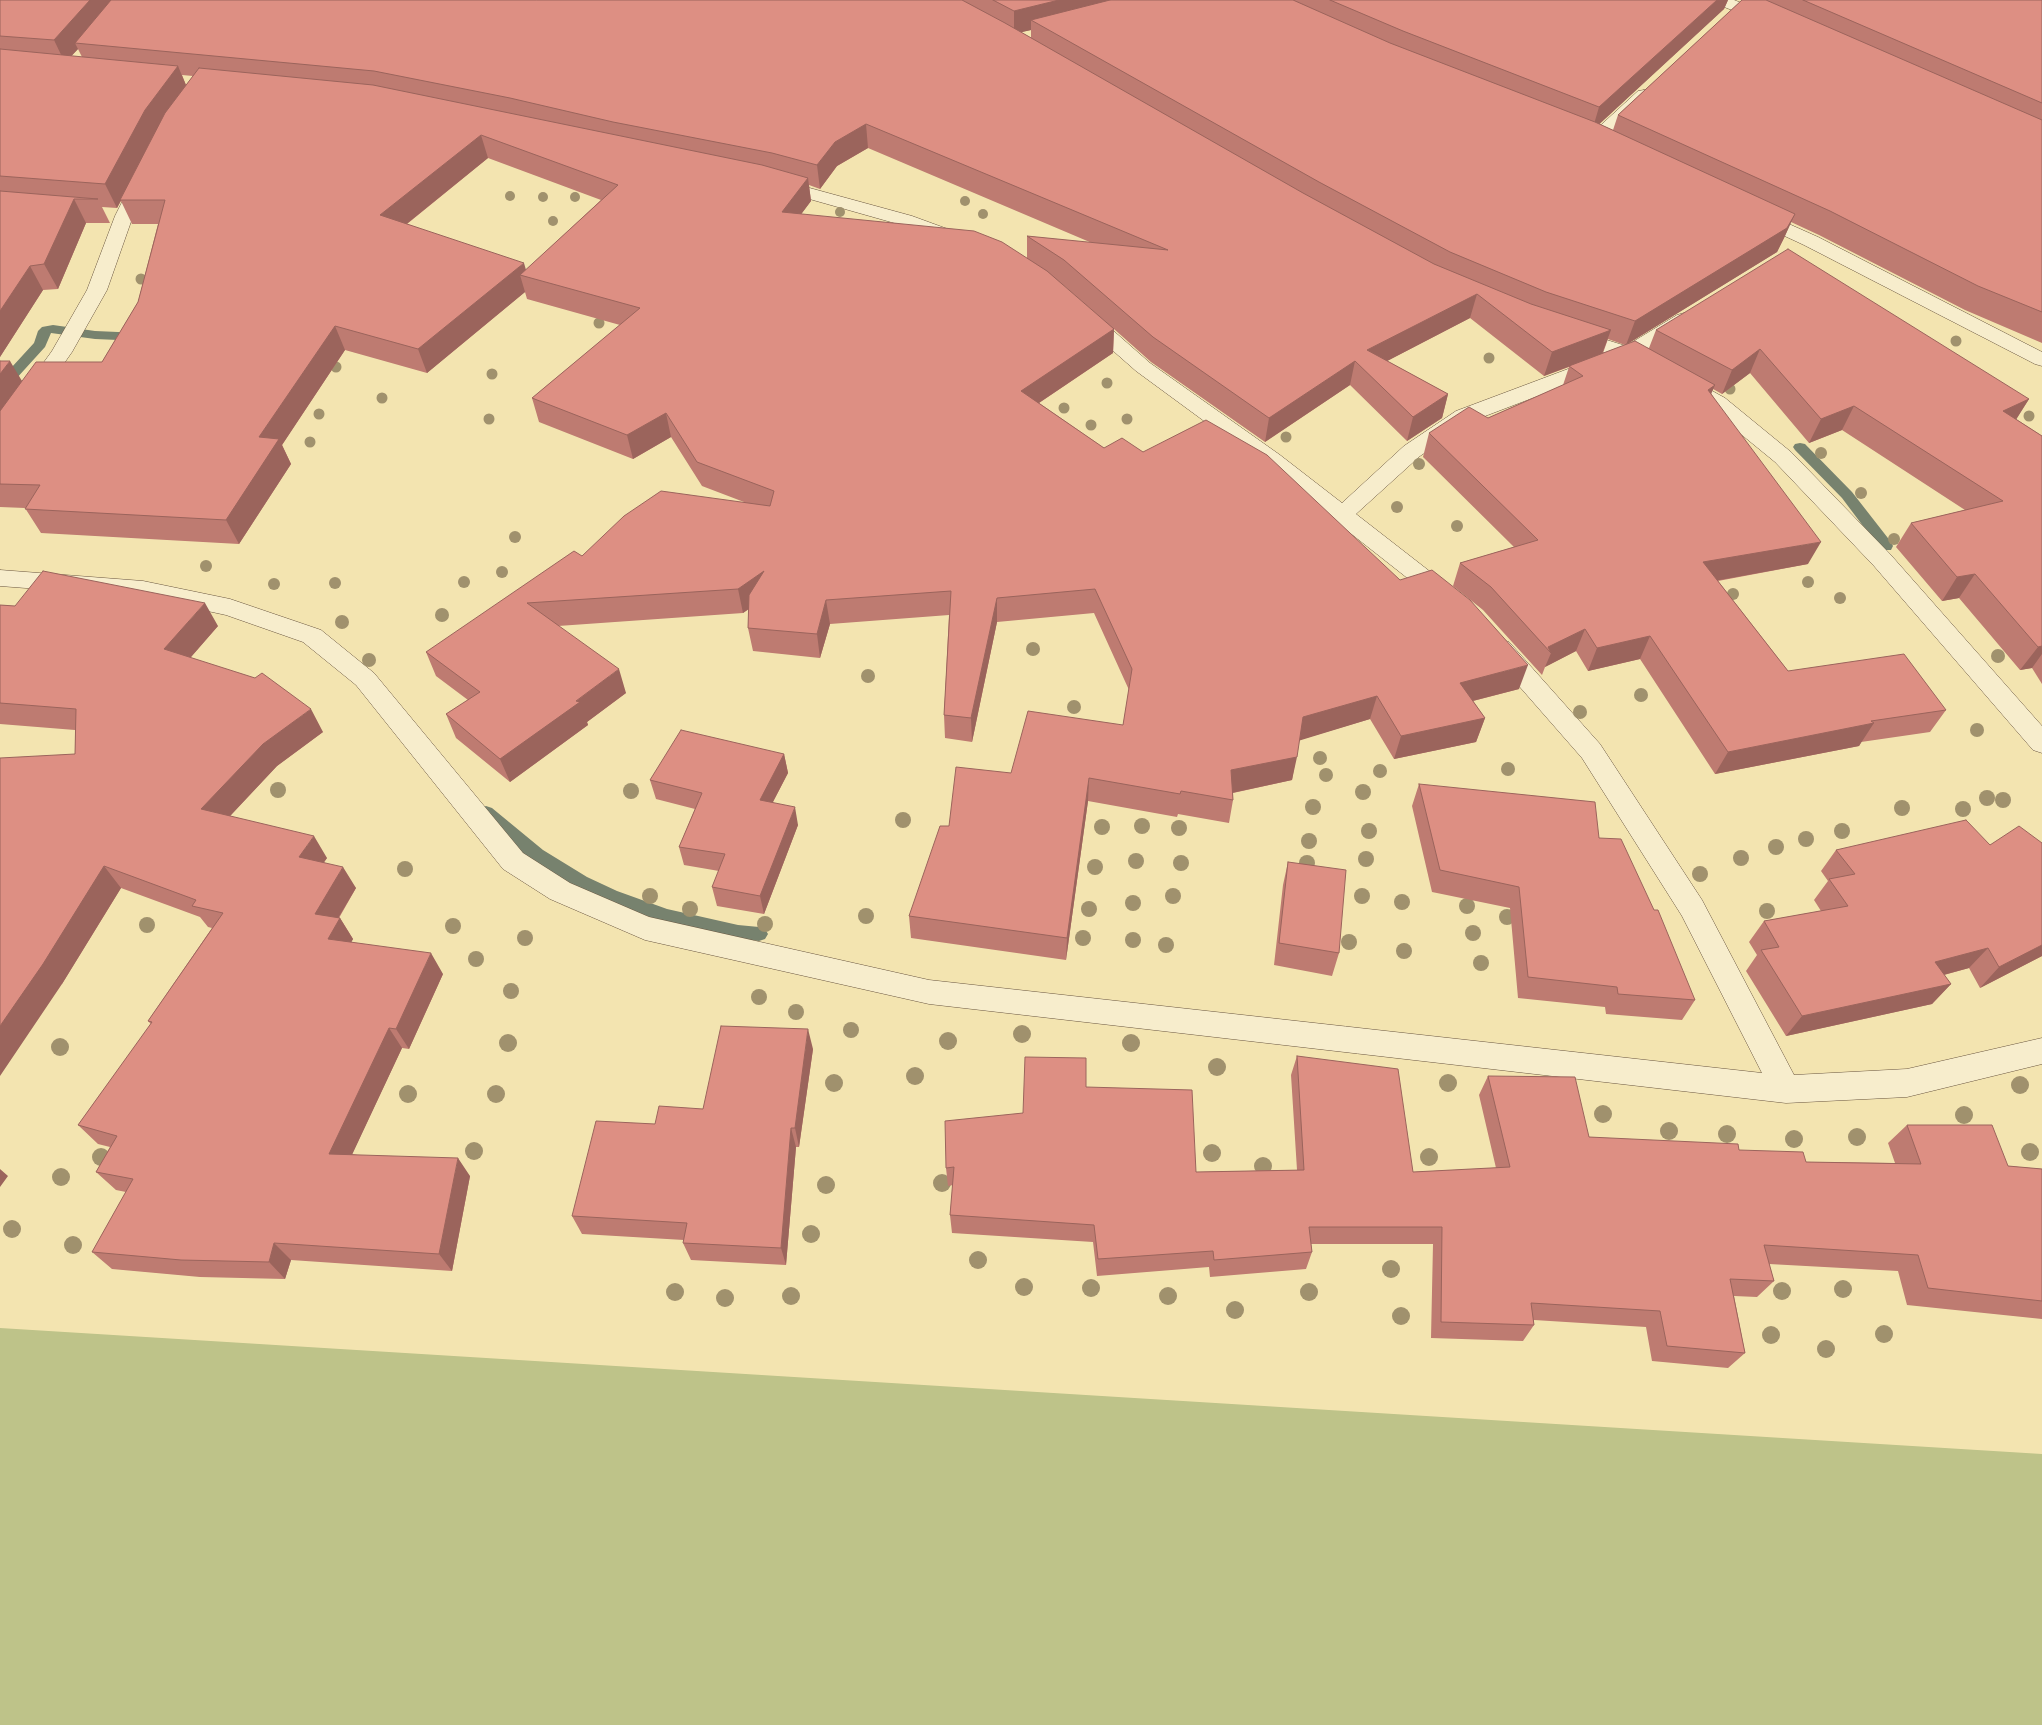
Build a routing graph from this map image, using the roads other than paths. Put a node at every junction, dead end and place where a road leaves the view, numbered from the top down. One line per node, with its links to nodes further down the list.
1 (1720, 0): 2 (street)
2 (1742, 3): 3 (street); 4 (street)
3 (1725, 20)
4 (1784, 26)
5 (1652, 87): 7 (street)
6 (1576, 133): 7 (street)
7 (1595, 140): 8 (street)
8 (1612, 148)
9 (153, 159): 18 (street)
10 (750, 178): 12 (street)
11 (1740, 208): 17 (street)
12 (975, 246)
13 (1070, 303): 19 (street)
14 (1703, 308): 16 (street)
15 (1549, 328): 16 (street)
16 (1628, 354): 19 (street); 23 (street)
17 (2042, 360)
18 (0, 438)
19 (1342, 515): 21 (street)
20 (0, 578): 25 (street)
21 (1465, 611)
22 (1486, 632): 25 (street)
23 (2042, 743)
24 (2042, 1051): 25 (street)
25 (1786, 1089)

